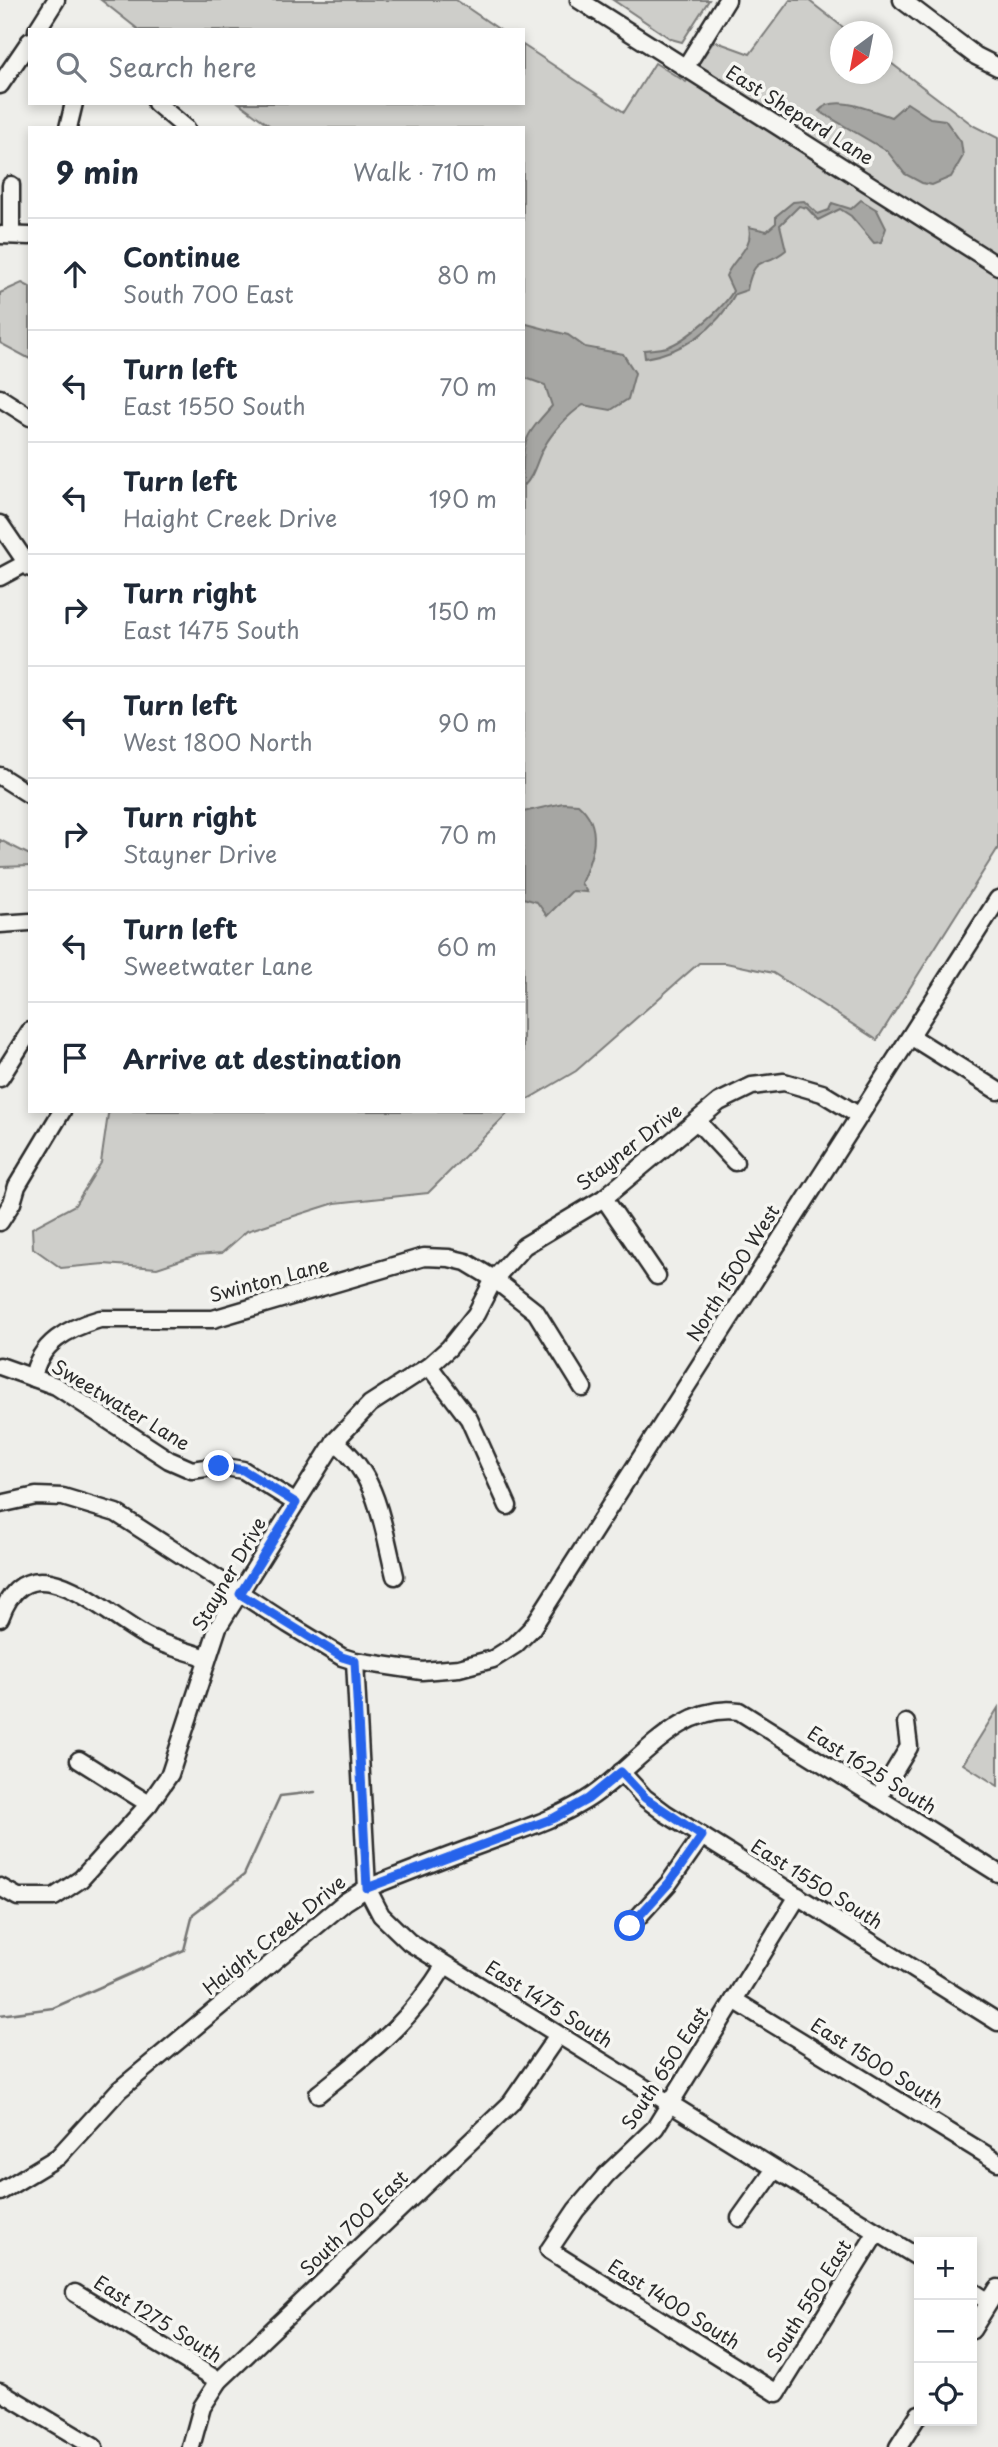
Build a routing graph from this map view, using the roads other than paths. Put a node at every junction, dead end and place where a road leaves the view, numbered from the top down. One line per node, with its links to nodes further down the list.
1 (56, 0): 5 (street)
2 (579, 0): 8 (street, East Shepard Lane)
3 (727, 0): 8 (street)
4 (902, 0): 7 (street)
5 (42, 28)
6 (28, 44): 9 (street)
7 (998, 67)
8 (685, 68): 17 (street, East Shepard Lane)
9 (0, 86)
10 (74, 105): 12 (street)
11 (158, 105): 13 (street)
12 (68, 126)
13 (184, 126)
14 (11, 185): 15 (street)
15 (6, 234): 16 (street)
16 (28, 236)
17 (998, 266)
18 (0, 398): 19 (street)
19 (28, 416)
20 (0, 524): 21 (street)
21 (28, 563)
22 (28, 564): 23 (street)
23 (0, 577)
24 (0, 776): 25 (street)
25 (28, 793)
26 (998, 899): 30 (street, North 1500 West)
27 (28, 922): 28 (street)
28 (0, 924)
29 (28, 1034): 31 (street)
30 (912, 1037): 32 (street); 34 (street, North 1500 West)
31 (0, 1077)
32 (998, 1091)
33 (61, 1113): 38 (street)
34 (858, 1115): 35 (street, Stayner Drive); 53 (street, North 1500 West)
35 (696, 1121): 36 (street); 37 (street, Stayner Drive)
36 (735, 1162)
37 (604, 1198): 39 (street); 40 (street, Stayner Drive)
38 (0, 1222)
39 (657, 1276)
40 (494, 1279): 42 (street, Stayner Drive); 43 (street, Swinton Lane); 44 (street, Swinton Lane)
41 (0, 1366): 43 (street, Sweetwater Lane)
42 (429, 1366): 45 (street, Stayner Drive); 48 (street)
43 (33, 1378): 46 (street, Sweetwater Lane)
44 (583, 1388)
45 (335, 1441): 46 (street, Stayner Drive); 49 (street)
46 (296, 1503): 50 (street, Stayner Drive)
47 (0, 1504): 50 (street)
48 (508, 1506)
49 (395, 1576)
50 (240, 1594): 52 (street, Stayner Drive); 53 (street)
51 (0, 1618): 52 (street)
52 (207, 1658): 59 (street, Stayner Drive)
53 (355, 1661): 63 (street, East 1475 South)
54 (720, 1709): 57 (street, Haight Creek Drive); 58 (street, East 1625 South)
55 (906, 1723): 58 (street)
56 (79, 1760): 59 (street)
57 (621, 1772): 60 (street, East 1550 South); 63 (street, Haight Creek Drive)
58 (878, 1798): 61 (street, East 1625 South)
59 (149, 1804): 62 (street, Stayner Drive)
60 (702, 1836): 64 (street, East 1550 South); 65 (street)
61 (998, 1873)
62 (0, 1887)
63 (367, 1888): 66 (street, East 1475 South); 74 (street, Haight Creek Drive)
64 (798, 1896): 67 (street, South 650 East); 68 (street, East 1550 South)
65 (630, 1926)
66 (445, 1965): 69 (street, East 1475 South); 70 (street)
67 (734, 2000): 71 (street, South 650 East); 72 (street, East 1500 South)
68 (998, 2022)
69 (558, 2035): 71 (street, East 1475 South); 82 (street, South 700 East)
70 (318, 2094)
71 (670, 2104): 73 (street, East 1475 South); 77 (street, South 650 East)
72 (998, 2162)
73 (775, 2169): 75 (street); 76 (street, East 1475 South)
74 (0, 2192)
75 (740, 2218)
76 (877, 2232): 78 (street, East 1475 South); 84 (street, South 550 East)
77 (549, 2250): 84 (street, East 1400 South)
78 (914, 2255)
79 (75, 2293): 82 (street, East 1275 South)
80 (994, 2295): 81 (street)
81 (977, 2322)
82 (219, 2381): 88 (street, South 700 East)
83 (0, 2391): 87 (street)
84 (777, 2393)
85 (914, 2424): 86 (street)
86 (904, 2445)
87 (94, 2447)
88 (191, 2447)

